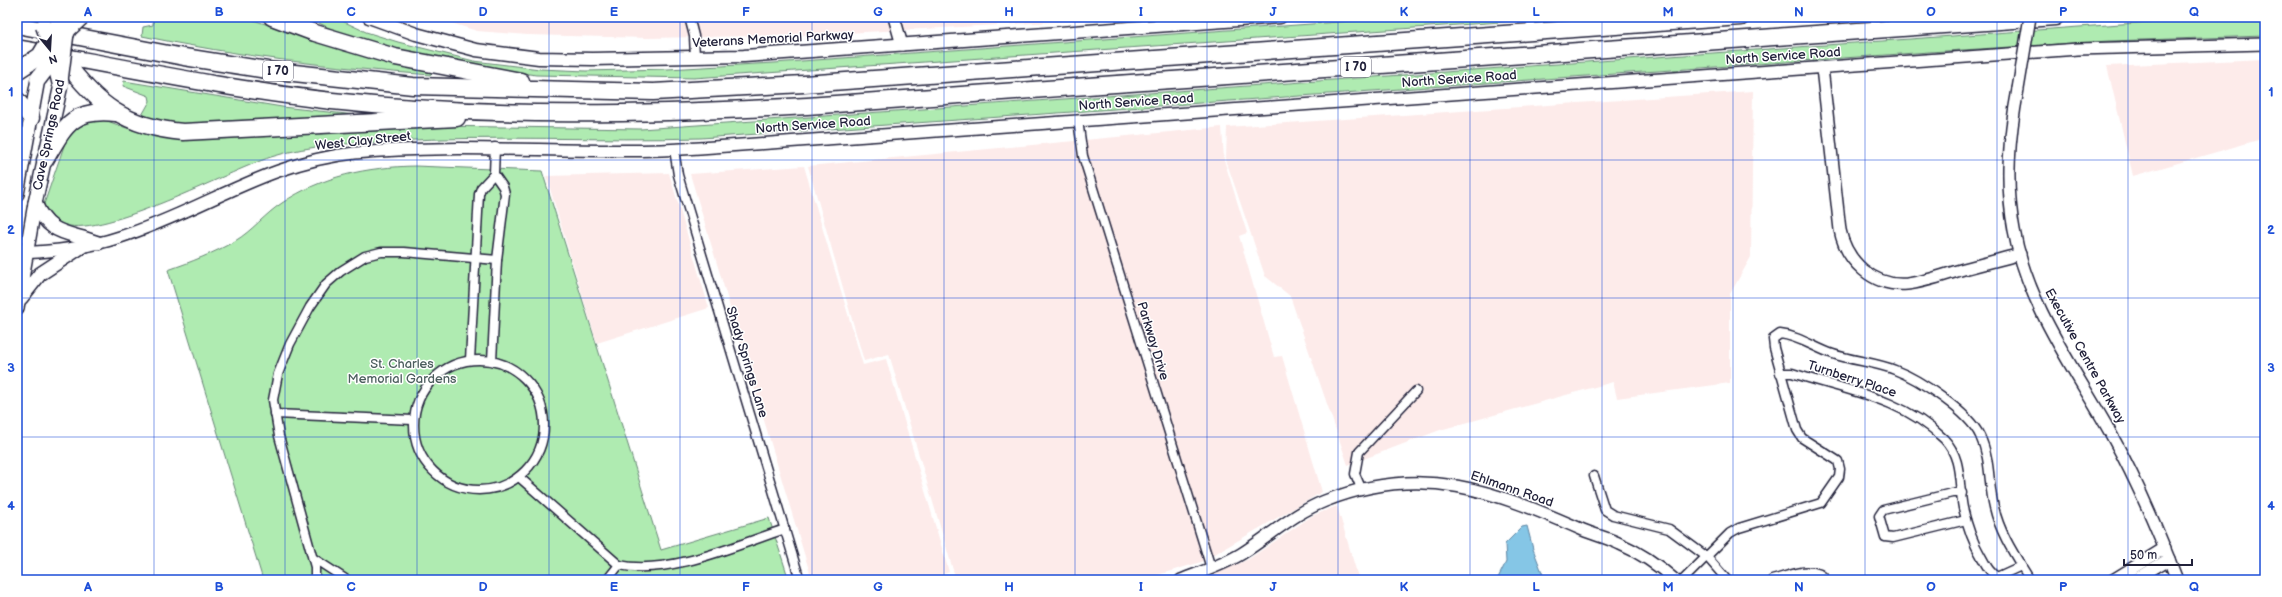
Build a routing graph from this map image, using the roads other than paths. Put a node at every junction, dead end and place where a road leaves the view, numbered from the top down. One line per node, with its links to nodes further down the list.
1 (81, 17): 12 (highway, bridge)
2 (272, 17): 21 (highway)
3 (368, 17): 16 (main road, Veterans Memorial Parkway)
4 (689, 17): 16 (street)
5 (894, 17): 14 (street)
6 (1280, 17): 10 (main road, Veterans Memorial Parkway)
7 (1741, 17): 21 (highway, I 70)
8 (2030, 17): 37 (street, Executive Centre Parkway, bridge)
9 (2055, 17): 24 (highway, I 70)
10 (1209, 20): 14 (main road, Veterans Memorial Parkway)
11 (17, 25): 21 (highway, I 70)
12 (54, 33): 18 (highway, bridge); 19 (highway, bridge); 20 (highway, bridge); 23 (highway)
13 (2265, 44): 17 (street, North Service Road)
14 (902, 45): 16 (main road, Veterans Memorial Parkway)
15 (17, 48): 24 (highway, I 70)
16 (695, 57)
17 (1822, 68): 26 (street, North Service Road); 37 (street)
18 (17, 71)
19 (38, 79): 25 (main road, Cave Springs Road)
20 (61, 85): 30 (main road, Cave Springs Road)
21 (542, 89)
22 (17, 100): 25 (highway)
23 (117, 113): 24 (highway); 30 (highway)
24 (506, 113)
25 (31, 118): 32 (main road, Cave Springs Road)
26 (1078, 120): 28 (street, North Service Road); 59 (street, Parkway Drive)
27 (495, 147): 29 (street, West Clay Street); 31 (street); 34 (street, West Clay Street)
28 (674, 149): 29 (street, North Service Road); 52 (street, Shady Springs Lane)
29 (656, 150)
30 (45, 160): 33 (main road, Cave Springs Road)
31 (494, 174): 38 (street); 39 (street)
32 (17, 192)
33 (35, 203): 34 (main road); 36 (main road, Cave Springs Road)
34 (98, 243): 35 (street, West Clay Street)
35 (81, 247): 36 (street, West Clay Street); 40 (main road)
36 (22, 253): 40 (main road, Cave Springs Road)
37 (2020, 254): 53 (street, Executive Centre Parkway)
38 (476, 258): 39 (street); 41 (street); 45 (street)
39 (497, 260): 42 (street)
40 (18, 304)
41 (470, 360): 42 (street); 46 (street)
42 (492, 361): 48 (street)
43 (1780, 373): 50 (street, Turnberry Place); 54 (street, Turnberry Place); 58 (street, Turnberry Place)
44 (1416, 392): 49 (street)
45 (275, 414): 46 (street); 55 (street)
46 (413, 420): 48 (street)
47 (1594, 476): 54 (street)
48 (519, 477): 57 (street)
49 (1361, 488): 59 (street, Ehlmann Road); 65 (street, Ehlmann Road)
50 (1962, 493): 51 (street, Turnberry Place); 51 (street)
51 (1966, 520): 58 (street, Turnberry Place)
52 (785, 529): 57 (street); 63 (street, Shady Springs Lane)
53 (2165, 548): 56 (street, Executive Centre Parkway); 71 (street)
54 (1707, 557): 66 (street, Turnberry Place); 67 (street)
55 (313, 558): 60 (street); 61 (street)
56 (2169, 559): 72 (street); 73 (street, Executive Centre Parkway)
57 (619, 565): 62 (street)
58 (2022, 566): 70 (street, Turnberry Place)
59 (1211, 568): 64 (street, Ehlmann Road)
60 (315, 580)
61 (347, 580)
62 (607, 580)
63 (800, 580)
64 (1181, 580)
65 (1675, 580)
66 (1683, 580)
67 (1727, 580)
68 (1772, 580): 69 (street)
69 (1826, 580)
70 (2030, 580)
71 (2113, 580)
72 (2134, 580)
73 (2177, 580)

